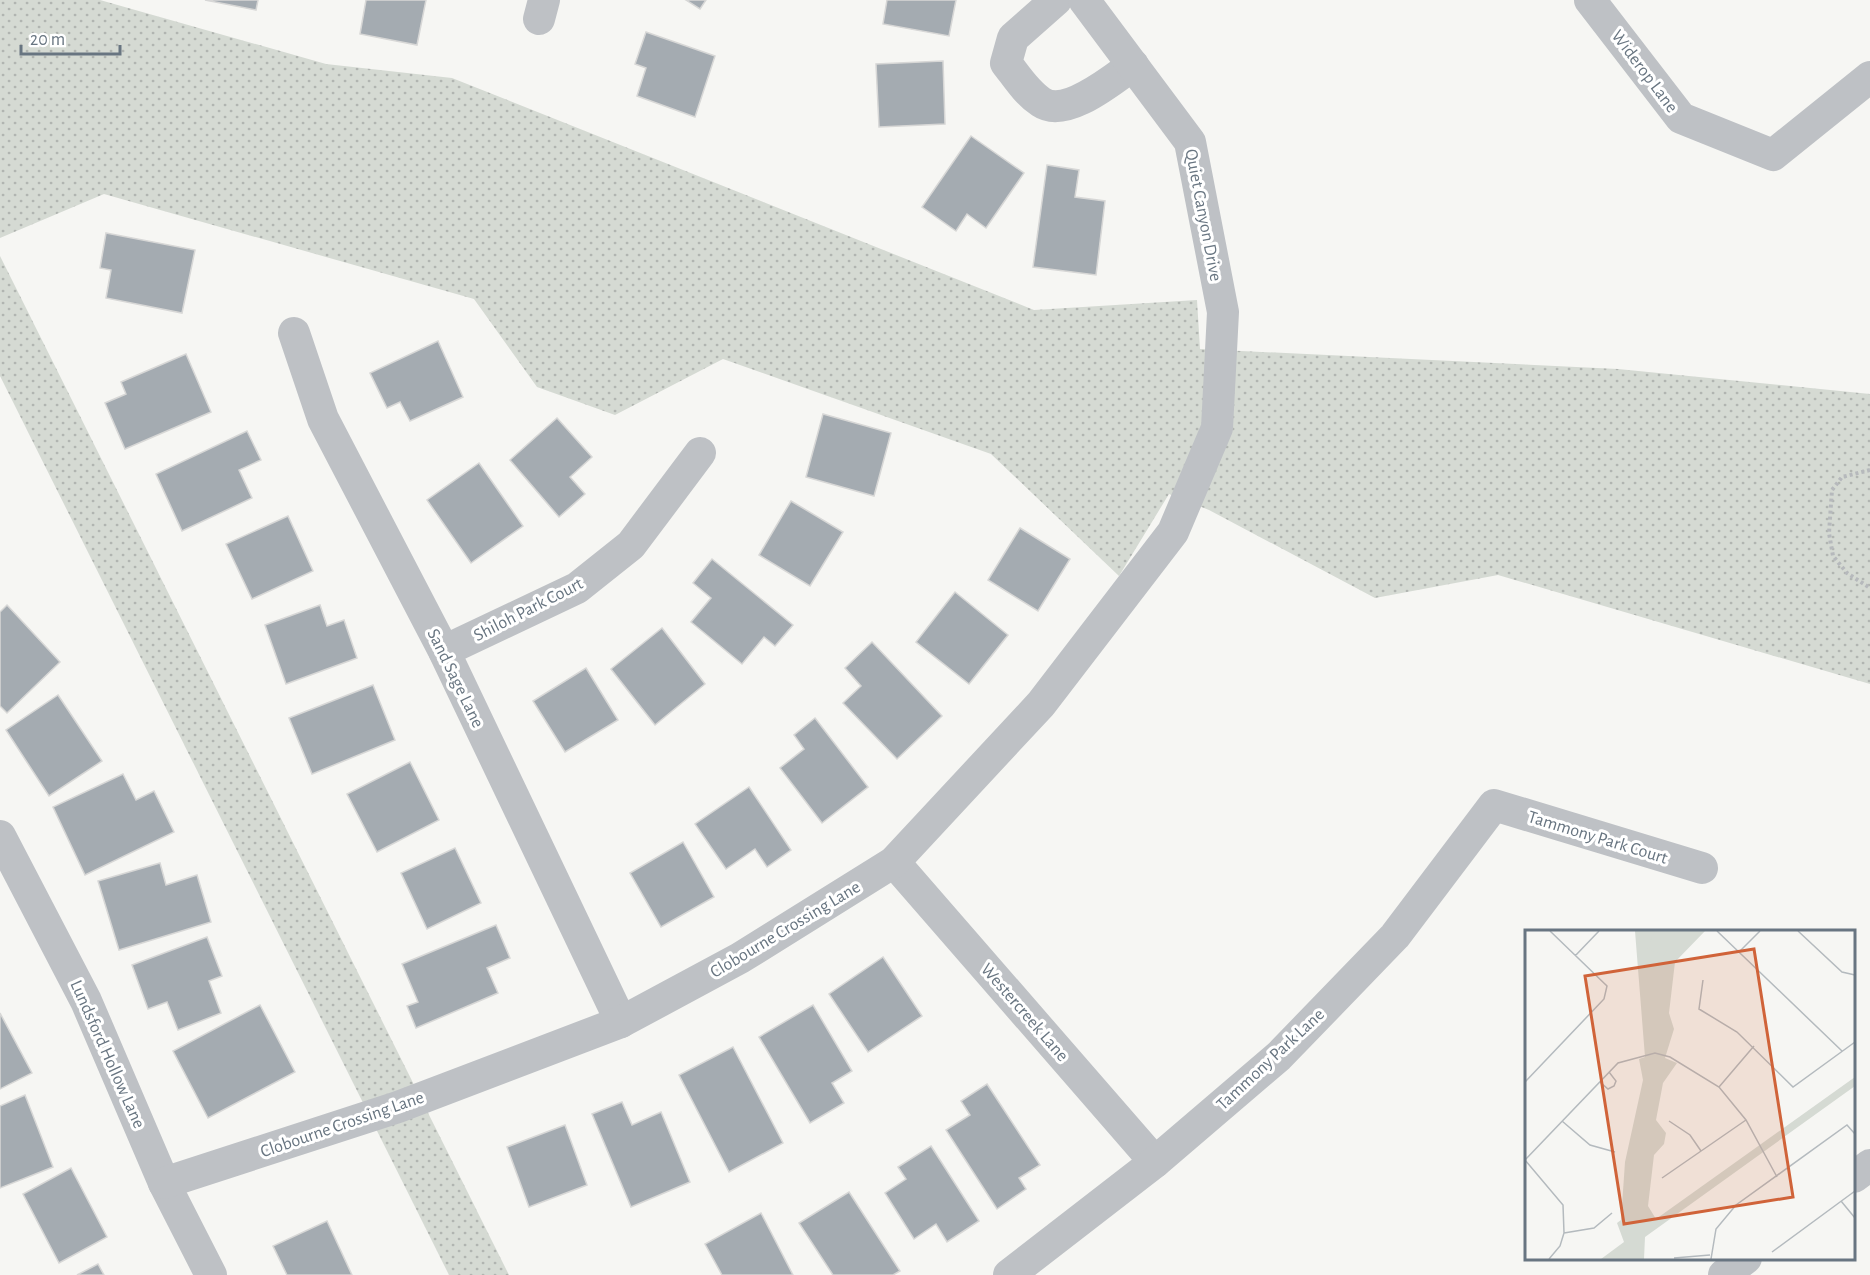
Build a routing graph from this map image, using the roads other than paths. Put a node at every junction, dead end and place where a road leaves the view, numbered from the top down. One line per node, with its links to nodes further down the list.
1 (1056, 0): 4 (street)
2 (1084, 0): 4 (street, Quiet Canyon Drive)
3 (1590, 0): 5 (street, Widerop Lane)
4 (1133, 65): 7 (street, Quiet Canyon Drive)
5 (1870, 77)
6 (294, 333): 9 (street, Sand Sage Lane)
7 (1217, 428): 12 (street, Clobourne Crossing Lane)
8 (700, 453): 9 (street, Shiloh Park Court)
9 (444, 651): 14 (street, Sand Sage Lane)
10 (1494, 805): 13 (street, Tammony Park Court); 15 (street, Tammony Park Lane)
11 (0, 836): 18 (street, Lundsford Hollow Lane)
12 (894, 862): 14 (street, Clobourne Crossing Lane); 15 (street, Westercreek Lane)
13 (1702, 868)
14 (621, 1022): 18 (street, Clobourne Crossing Lane)
15 (1155, 1162): 21 (street, Tammony Park Lane)
16 (1870, 1165): 17 (street)
17 (1855, 1176)
18 (164, 1183): 20 (street, Lundsford Hollow Lane)
19 (1743, 1260): 22 (street)
20 (211, 1275)
21 (1009, 1275)
22 (1724, 1275)

